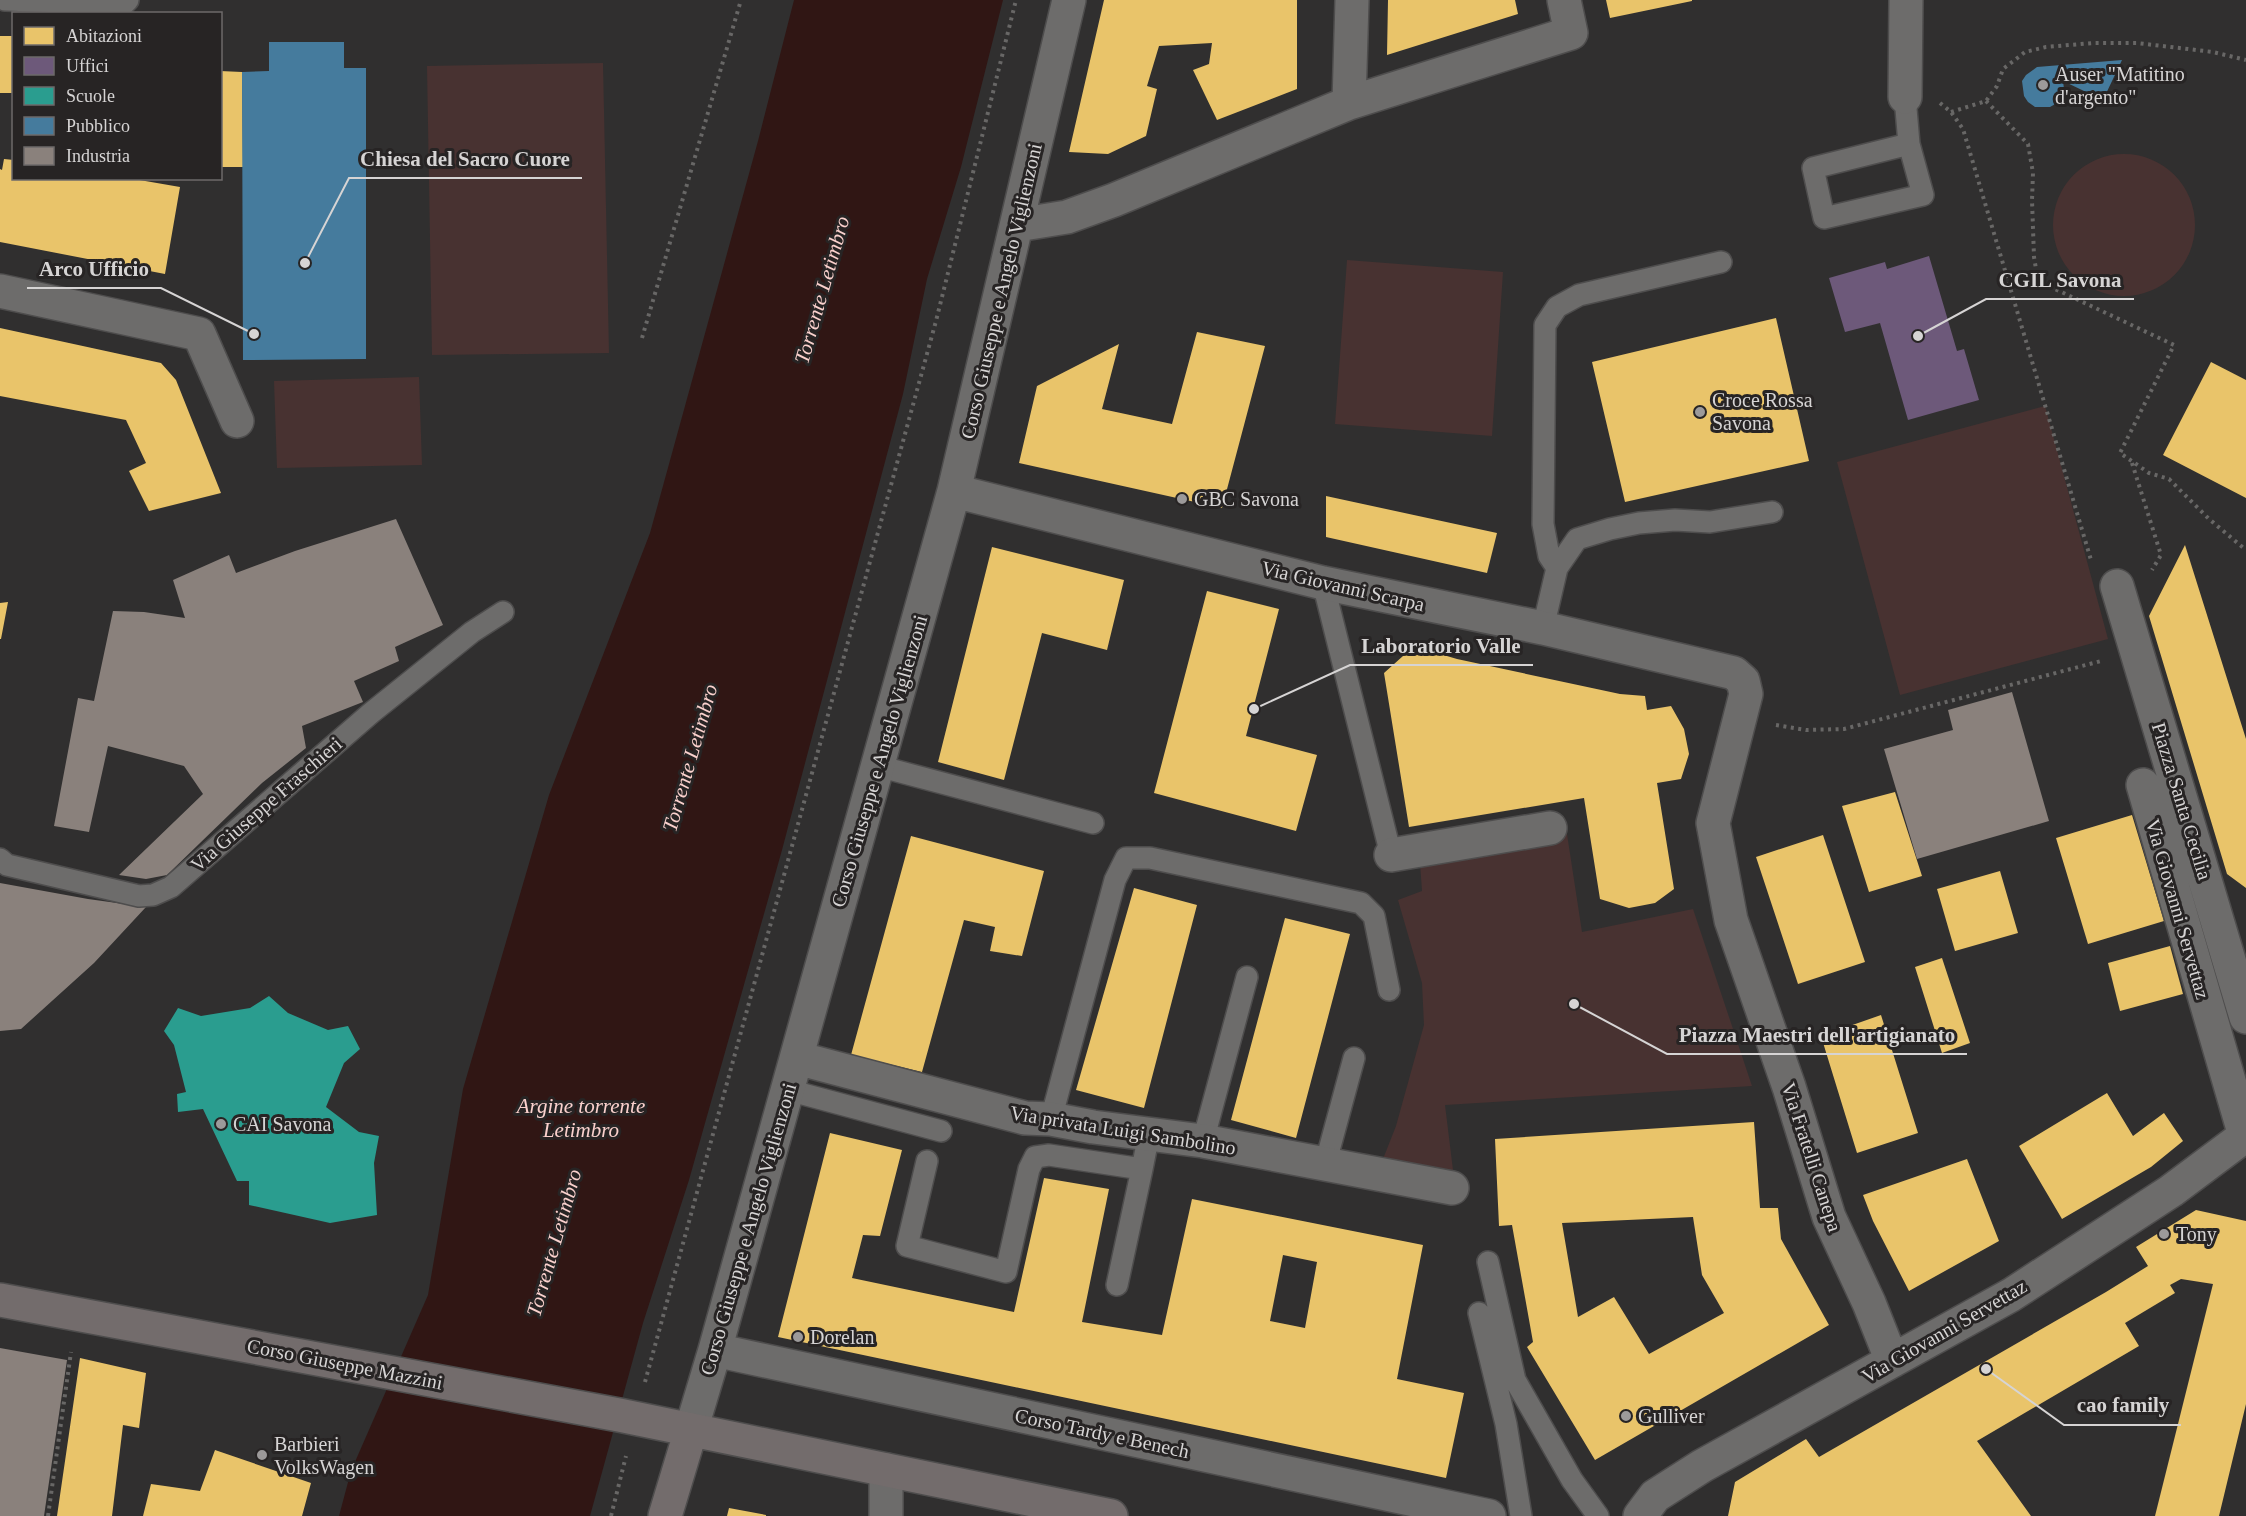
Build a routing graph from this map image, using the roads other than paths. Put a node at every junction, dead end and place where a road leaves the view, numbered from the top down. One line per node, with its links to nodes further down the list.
1 (5, 0): 2 (lane)
2 (128, 0)
3 (1069, 0): 10 (street, Corso Giuseppe e Angelo Viglienzoni)
4 (1352, 0): 8 (street)
5 (1564, 0): 8 (street)
6 (1906, 0): 7 (street)
7 (1905, 97): 9 (lane)
8 (1349, 103): 10 (street)
9 (1910, 144): 9 (lane)
10 (1017, 225): 14 (street, Corso Giuseppe e Angelo Viglienzoni)
11 (1721, 262): 16 (lane)
12 (0, 291): 13 (street)
13 (237, 421)
14 (954, 491): 17 (street, Via Giovanni Scarpa); 22 (street, Corso Giuseppe e Angelo Viglienzoni)
15 (1772, 512): 16 (lane)
16 (1557, 568): 20 (lane)
17 (1323, 583): 20 (street, Via Giovanni Scarpa); 26 (lane)
18 (2117, 586): 30 (street, Piazza Santa Cecilia)
19 (503, 612): 27 (lane, Via Giuseppe Fraschieri)
20 (1543, 628): 21 (street, Via Giovanni Scarpa)
21 (1734, 673): 48 (street, Via Fratelli Canepa)
22 (878, 766): 24 (lane); 31 (street, Corso Giuseppe e Angelo Viglienzoni)
23 (2143, 785): 37 (street, Via Giovanni Servettaz)
24 (1093, 823)
25 (1550, 828): 26 (street)
26 (1391, 855)
27 (0, 859)
28 (1248, 977): 38 (lane)
29 (1389, 990): 34 (lane)
30 (2246, 1017)
31 (797, 1058): 33 (street, Corso Giuseppe e Angelo Viglienzoni); 34 (street, Via privata Luigi Sambolino)
32 (1354, 1058): 40 (lane)
33 (788, 1090): 35 (lane); 47 (street, Corso Giuseppe e Angelo Viglienzoni)
34 (1051, 1119): 36 (street, Via privata Luigi Sambolino)
35 (941, 1131)
36 (1149, 1134): 38 (street, Via privata Luigi Sambolino); 41 (lane)
37 (2245, 1136): 48 (street, Via Giovanni Servettaz)
38 (1203, 1141): 40 (street, Via privata Luigi Sambolino)
39 (927, 1161): 41 (lane)
40 (1325, 1165): 42 (street, Via privata Luigi Sambolino)
41 (1142, 1169): 44 (lane)
42 (1452, 1188)
43 (1488, 1262): 56 (lane)
44 (1117, 1285)
45 (0, 1300): 49 (main road, Corso Giuseppe Mazzini)
46 (1479, 1313): 55 (lane)
47 (715, 1350): 49 (street, Corso Giuseppe e Angelo Viglienzoni); 54 (street, Corso Tardy e Benech)
48 (1892, 1361): 57 (street, Via Giovanni Servettaz)
49 (691, 1430): 50 (main road); 51 (main road, Corso Giuseppe e Angelo Viglienzoni)
50 (886, 1470): 52 (street); 53 (main road)
51 (665, 1516)
52 (886, 1516)
53 (1111, 1516)
54 (1489, 1516)
55 (1521, 1516)
56 (1598, 1516)
57 (1640, 1516)

